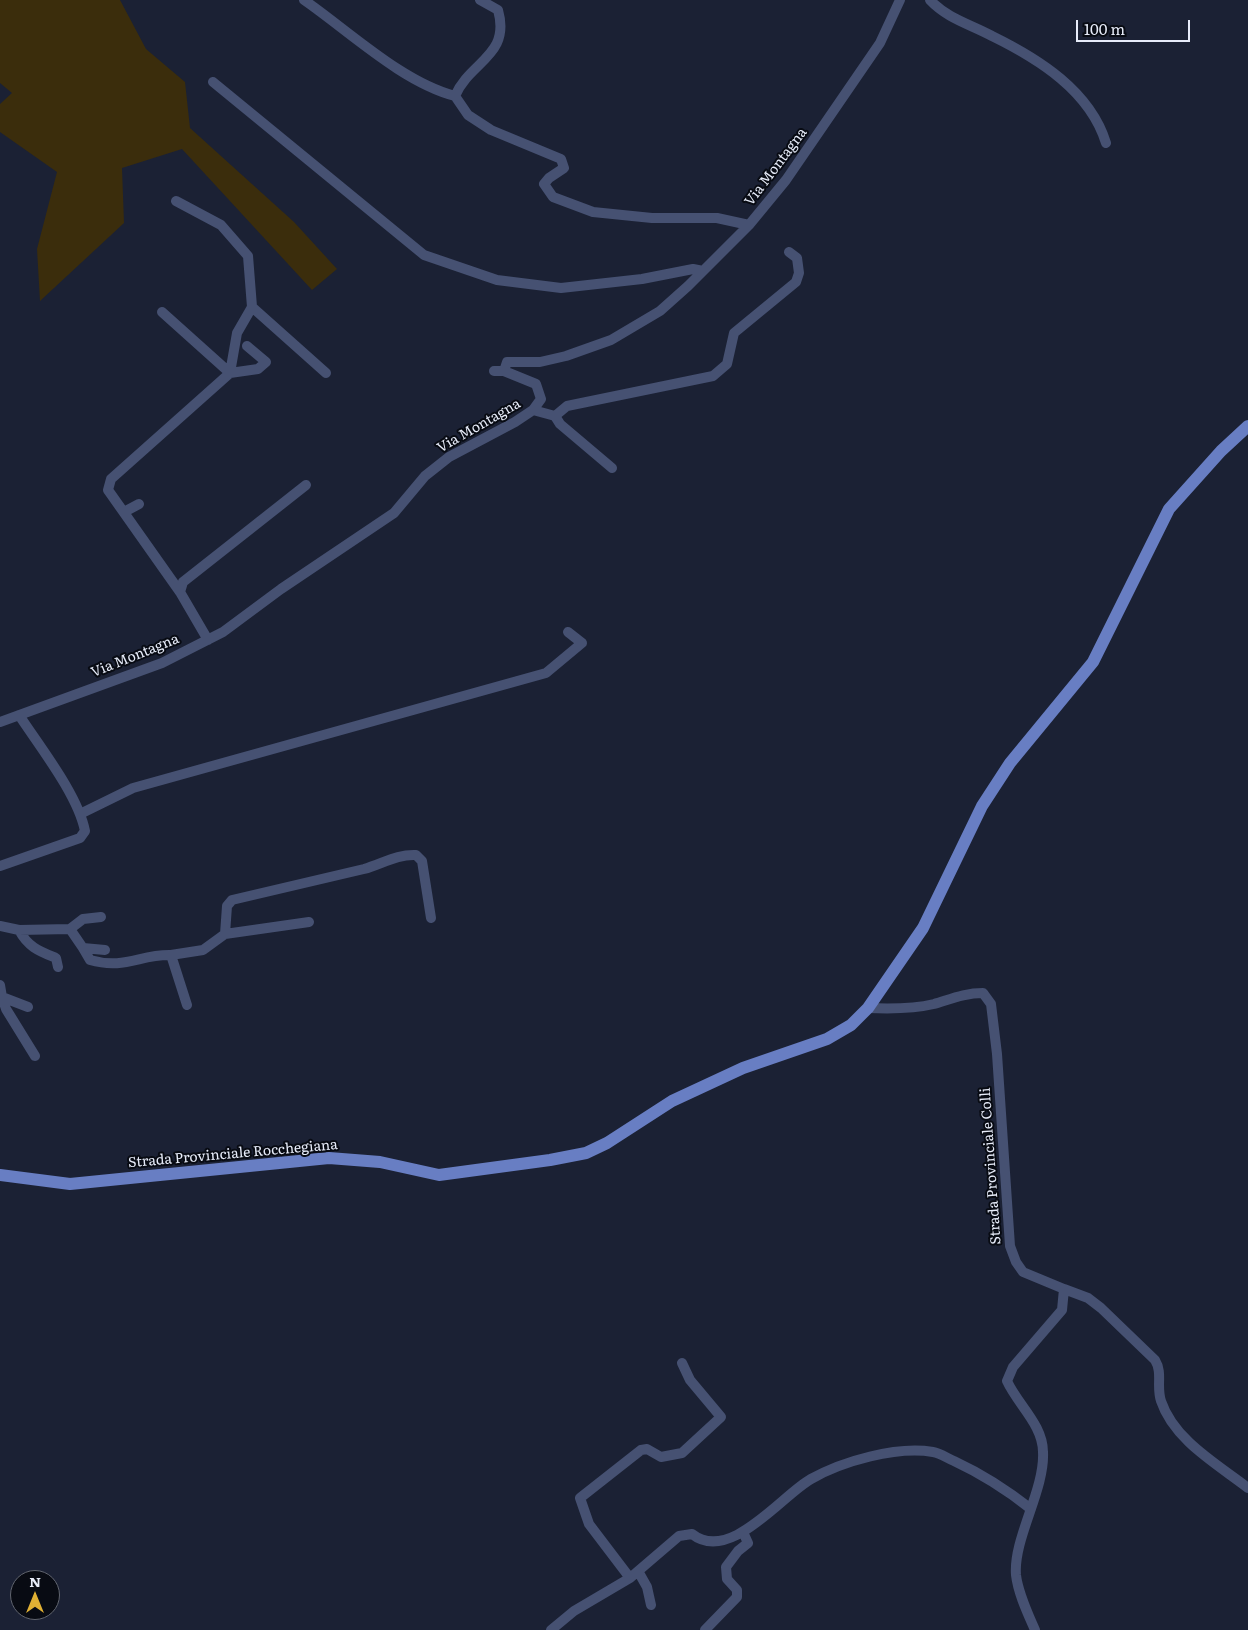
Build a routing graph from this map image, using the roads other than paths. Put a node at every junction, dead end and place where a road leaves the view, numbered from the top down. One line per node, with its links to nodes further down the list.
1 (304, 0): 6 (street)
2 (480, 0): 6 (street)
3 (900, 0): 9 (street, Via Montagna)
4 (930, 0): 7 (street)
5 (213, 82): 11 (street)
6 (455, 96): 9 (street)
7 (1106, 143)
8 (176, 200): 12 (street)
9 (749, 225): 11 (street, Via Montagna)
10 (789, 252): 18 (street)
11 (703, 271): 17 (street, Via Montagna)
12 (252, 308): 15 (street); 16 (street)
13 (162, 312): 15 (street)
14 (247, 346): 15 (street)
15 (230, 372): 23 (street)
16 (326, 373)
17 (533, 410): 18 (street); 26 (street, Via Montagna)
18 (555, 416): 20 (street)
19 (1248, 426): 46 (main road, Strada Provinciale Rocchegiana)
20 (612, 468)
21 (306, 485): 24 (street)
22 (139, 504): 23 (street)
23 (124, 512): 24 (street)
24 (180, 592): 26 (street)
25 (568, 632): 29 (street)
26 (208, 640): 27 (street, Via Montagna)
27 (20, 715): 28 (street, Via Montagna); 29 (street)
28 (0, 722)
29 (80, 814): 30 (street)
30 (0, 866)
31 (101, 917): 36 (street)
32 (431, 918): 37 (street)
33 (309, 922): 37 (street)
34 (0, 926): 35 (street)
35 (19, 930): 36 (street); 41 (street)
36 (70, 930): 38 (street)
37 (225, 934): 40 (street)
38 (83, 948): 39 (street); 40 (street)
39 (105, 950)
40 (171, 954): 44 (street)
41 (58, 967)
42 (0, 985): 43 (street)
43 (2, 997): 45 (street); 47 (street)
44 (187, 1005)
45 (28, 1007)
46 (868, 1008): 48 (main road, Strada Provinciale Rocchegiana); 49 (street, Strada Provinciale Colli)
47 (34, 1056)
48 (0, 1174)
49 (1064, 1289): 51 (street); 52 (street)
50 (682, 1363): 54 (street)
51 (1248, 1488)
52 (1031, 1509): 53 (street); 58 (street)
53 (744, 1532): 54 (street); 57 (street)
54 (634, 1574): 55 (street); 56 (street)
55 (651, 1605)
56 (551, 1630)
57 (706, 1630)
58 (1034, 1630)

